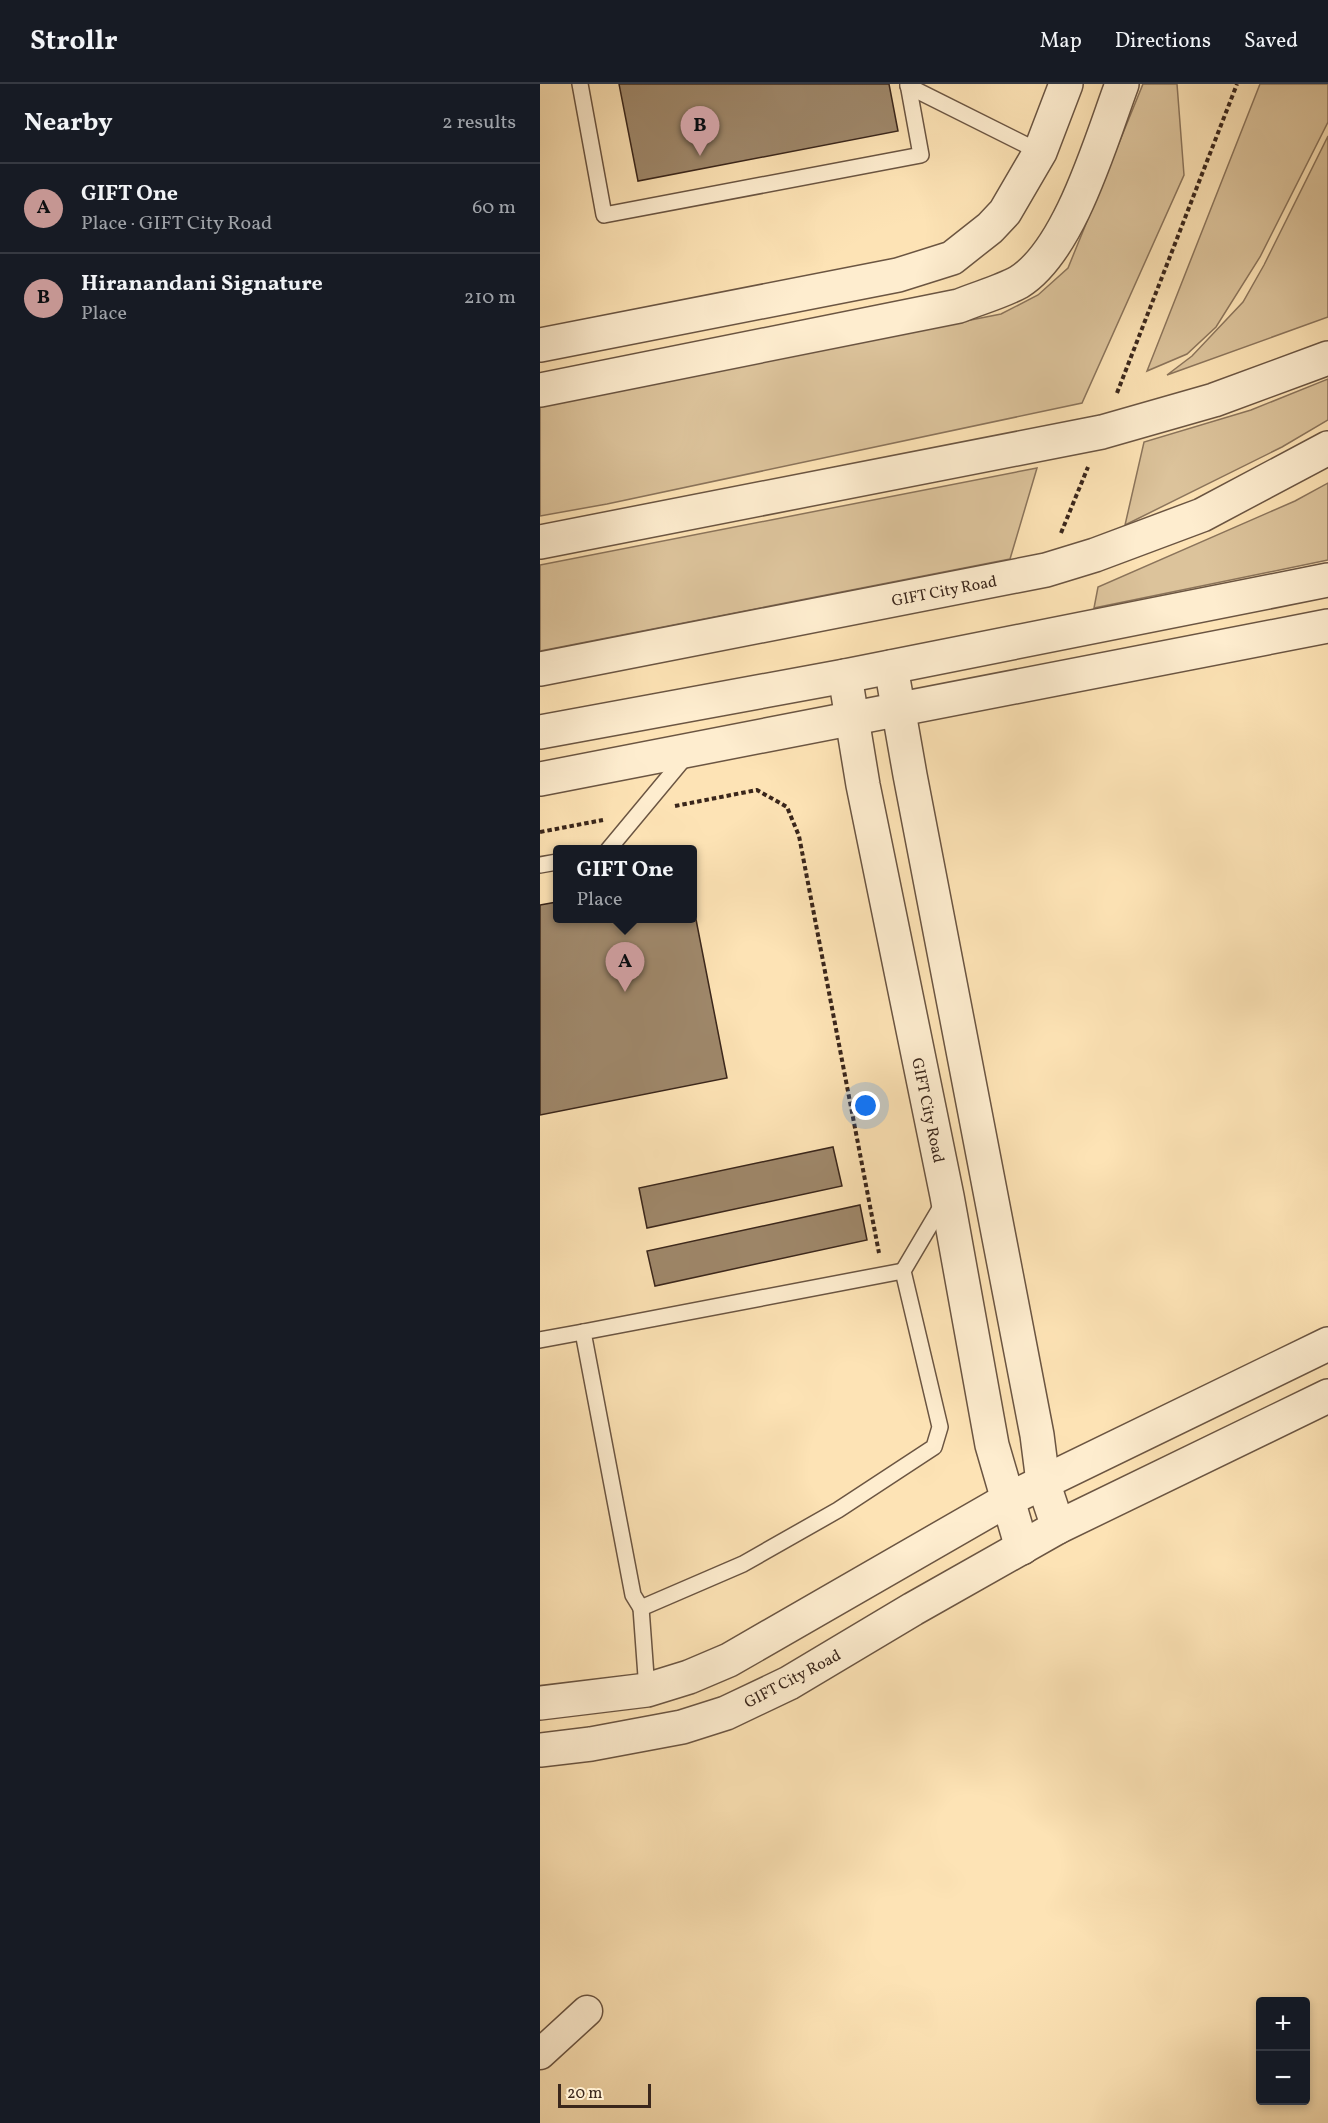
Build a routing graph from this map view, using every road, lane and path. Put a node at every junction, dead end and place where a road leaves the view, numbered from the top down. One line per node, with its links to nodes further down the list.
1 (580, 84): 5 (lane)
2 (1066, 84): 6 (street)
3 (1122, 84): 9 (street)
4 (1237, 84): 10 (path)
5 (908, 85): 6 (lane)
6 (1040, 152): 7 (street)
7 (540, 345)
8 (1328, 358): 10 (street)
9 (540, 390)
10 (1102, 432): 12 (street); 13 (path)
11 (1328, 448): 13 (street, GIFT City Road)
12 (540, 542)
13 (1046, 570): 17 (street, GIFT City Road)
14 (1328, 580): 16 (street)
15 (1328, 626): 19 (street)
16 (891, 667): 18 (street); 19 (street)
17 (540, 669)
18 (845, 676): 20 (street, GIFT City Road); 21 (street)
19 (898, 710): 20 (street); 34 (street)
20 (851, 719): 22 (street); 27 (street, GIFT City Road)
21 (540, 732)
22 (692, 748): 23 (street); 24 (lane)
23 (540, 779)
24 (639, 813): 25 (path); 26 (lane); 29 (path)
25 (540, 832)
26 (611, 845)
27 (947, 1196): 28 (lane); 35 (street, GIFT City Road)
28 (903, 1271): 29 (lane); 38 (lane)
29 (884, 1275): 30 (lane)
30 (583, 1332): 31 (lane); 38 (lane)
31 (540, 1340)
32 (1328, 1344): 34 (street)
33 (1328, 1396): 36 (street, GIFT City Road)
34 (1043, 1482): 35 (street); 36 (street)
35 (1007, 1500): 37 (street, GIFT City Road); 39 (street)
36 (1058, 1527): 37 (street, GIFT City Road)
37 (1022, 1548): 41 (street, GIFT City Road)
38 (641, 1608): 39 (lane)
39 (647, 1690): 40 (street)
40 (540, 1703)
41 (540, 1750)
42 (587, 2012): 43 (street)
43 (540, 2054)

